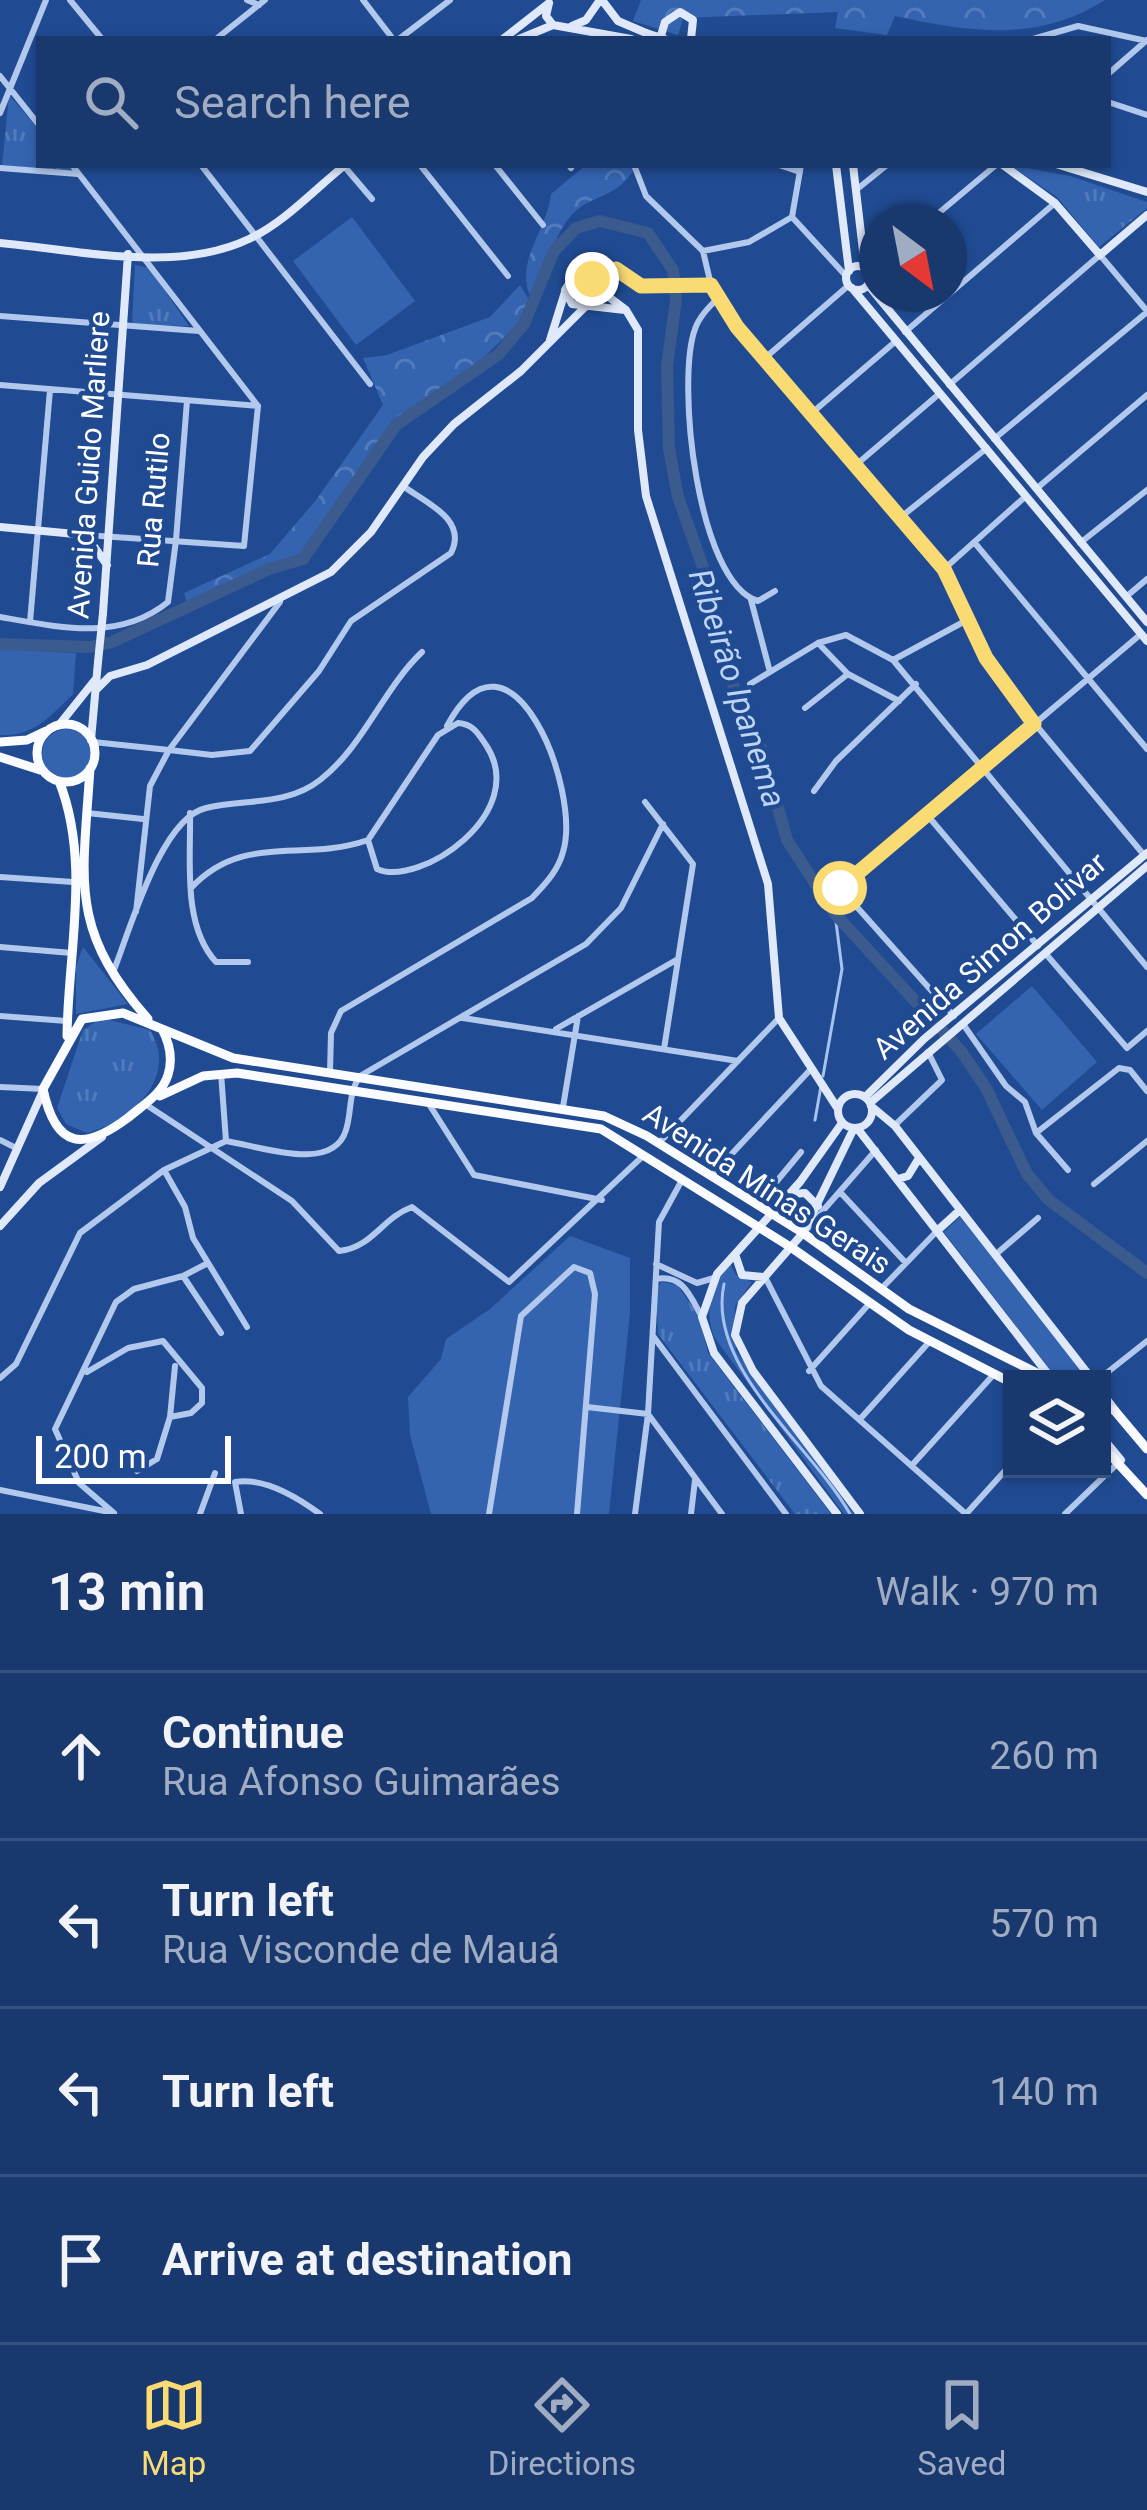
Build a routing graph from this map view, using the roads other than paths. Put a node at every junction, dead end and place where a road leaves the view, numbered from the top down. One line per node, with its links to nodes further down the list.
1 (46, 0): 24 (street)
2 (70, 0): 12 (street)
3 (247, 0): 8 (street)
4 (363, 0): 14 (street)
5 (450, 0): 15 (street)
6 (601, 0): 10 (main road); 11 (main road)
7 (550, 2): 9 (main road); 16 (main road)
8 (262, 3): 13 (street)
9 (553, 25): 10 (main road); 17 (main road)
10 (571, 26): 11 (main road)
11 (630, 35)
12 (100, 36)
13 (220, 36)
14 (393, 36)
15 (400, 36)
16 (506, 36)
17 (526, 36)
18 (664, 36): 19 (main road)
19 (691, 36)
20 (1043, 36): 21 (street)
21 (1147, 41): 22 (street)
22 (1111, 71)
23 (0, 76): 24 (street)
24 (4, 90): 26 (street); 28 (street)
25 (1111, 102): 27 (street)
26 (0, 113)
27 (1147, 116)
28 (36, 122)
29 (0, 168): 30 (street)
30 (75, 168): 53 (street)
31 (203, 168): 54 (street)
32 (341, 168): 54 (main road)
33 (347, 168): 46 (street)
34 (422, 168): 62 (street)
35 (497, 168): 52 (street)
36 (635, 168): 56 (street)
37 (800, 168): 51 (street)
38 (836, 168): 64 (main road)
39 (854, 168): 44 (main road)
40 (883, 168): 44 (street)
41 (996, 168): 48 (street)
42 (1004, 168): 47 (main road)
43 (1069, 168): 45 (main road)
44 (856, 190): 49 (main road)
45 (1147, 192)
46 (372, 199)
47 (1054, 203): 58 (main road); 77 (street)
48 (951, 204)
49 (859, 214)
50 (1147, 214): 58 (main road)
51 (791, 217): 56 (street); 64 (street)
52 (543, 224)
53 (128, 234): 57 (street); 59 (street)
54 (254, 237): 59 (main road); 81 (street)
55 (0, 243): 57 (main road)
56 (704, 251): 66 (street)
57 (128, 254): 59 (main road); 75 (main road, Avenida Guido Marliere)
58 (1100, 255): 72 (street); 83 (street)
59 (147, 256): 76 (street)
60 (626, 271): 63 (street); 66 (street); 67 (street)
61 (859, 274): 64 (main road)
62 (508, 276)
63 (573, 277): 67 (main road); 68 (main road)
64 (849, 280): 65 (main road); 78 (main road); 80 (street)
65 (859, 283)
66 (711, 285): 69 (street)
67 (596, 286): 70 (main road); 71 (main road)
68 (565, 290): 70 (main road); 79 (main road)
69 (717, 298): 80 (street); 111 (street)
70 (587, 306): 71 (main road); 79 (main road)
71 (626, 310): 166 (main road)
72 (1147, 311): 91 (street)
73 (889, 312): 77 (main road)
74 (0, 316): 75 (street)
75 (123, 328): 76 (street); 87 (main road, Avenida Guido Marliere)
76 (199, 331): 89 (street)
77 (905, 332): 83 (main road)
78 (896, 340): 85 (main road); 90 (street)
79 (549, 342): 94 (main road)
80 (765, 358): 90 (street)
81 (370, 384)
82 (0, 386): 84 (street)
83 (949, 386): 91 (main road)
84 (50, 390): 87 (street); 100 (street)
85 (939, 394): 92 (main road); 93 (street)
86 (1147, 395): 95 (street)
87 (119, 396): 88 (street); 102 (main road, Avenida Guido Marliere)
88 (187, 401): 89 (street); 103 (street, Rua Rutilo)
89 (258, 406): 103 (street)
90 (813, 412): 93 (street)
91 (994, 439): 95 (main road)
92 (987, 448): 97 (main road); 98 (street)
93 (857, 464): 98 (street)
94 (403, 486): 112 (main road); 136 (street)
95 (1036, 489): 105 (main road)
96 (1147, 490): 105 (street)
97 (1026, 496): 104 (street); 117 (main road)
98 (900, 518): 107 (street)
99 (0, 527): 100 (main road)
100 (41, 531): 101 (main road); 115 (street)
101 (86, 535): 102 (street); 106 (main road)
102 (110, 538): 103 (street); 106 (main road, Avenida Guido Marliere)
103 (176, 540): 115 (street, Rua Rutilo)
104 (974, 542): 107 (street); 125 (street)
105 (1079, 543): 110 (main road)
106 (107, 567): 124 (main road, Avenida Guido Marliere, bridge)
107 (944, 569): 114 (street)
108 (1147, 579): 110 (street)
109 (776, 591): 111 (street)
110 (1126, 597): 116 (main road)
111 (752, 600): 122 (street)
112 (280, 602): 121 (main road); 136 (street)
113 (0, 617): 115 (street)
114 (970, 619): 120 (street); 130 (street)
115 (30, 622)
116 (1147, 622)
117 (1144, 638): 125 (street)
118 (818, 643): 120 (street); 122 (street); 123 (street)
119 (422, 652): 145 (street)
120 (893, 659): 127 (street)
121 (116, 673): 124 (main road); 124 (main road)
122 (771, 673): 126 (street)
123 (848, 674): 128 (street); 129 (street)
124 (97, 675): 131 (main road); 133 (main road, Avenida Guido Marliere)
125 (1089, 678): 130 (street); 135 (street)
126 (750, 684)
127 (916, 684): 128 (street); 139 (street)
128 (899, 700): 142 (street)
129 (806, 708)
130 (1034, 724): 139 (street); 150 (street)
131 (55, 727): 133 (main road); 134 (main road); 140 (main road)
132 (446, 728): 149 (street); 149 (street); 179 (street)
133 (92, 741): 136 (street); 138 (main road)
134 (0, 742)
135 (1147, 749)
136 (170, 750): 147 (street)
137 (0, 757): 140 (main road)
138 (90, 768): 141 (main road); 144 (main road)
139 (980, 770): 146 (street); 154 (street)
140 (42, 771): 141 (main road)
141 (58, 782): 152 (main road)
142 (814, 791)
143 (645, 802): 148 (street)
144 (87, 813): 147 (street); 162 (main road)
145 (190, 813): 153 (street); 155 (street)
146 (928, 816): 157 (street); 167 (street)
147 (143, 819): 155 (street)
148 (663, 824): 159 (street); 165 (street)
149 (368, 840): 153 (street)
150 (1146, 858): 154 (main road, Avenida Simon Bolivar)
151 (0, 877): 152 (street)
152 (73, 882): 158 (main road)
153 (191, 888): 160 (street)
154 (1094, 905): 157 (main road, Avenida Simon Bolivar); 161 (street)
155 (136, 912): 162 (street)
156 (0, 947): 158 (street)
157 (1042, 950): 167 (main road, Avenida Simon Bolivar); 170 (main road, Avenida Simon Bolivar); 172 (street)
158 (71, 953): 168 (main road)
159 (678, 959): 163 (street); 175 (street)
160 (248, 962)
161 (1147, 967)
162 (113, 974): 169 (main road)
163 (578, 1015): 171 (street); 173 (street)
164 (0, 1016): 168 (street)
165 (460, 1017): 171 (street); 181 (street)
166 (779, 1018): 177 (street); 178 (main road)
167 (952, 1019): 187 (main road, Avenida Simon Bolivar)
168 (67, 1021): 174 (main road)
169 (157, 1026): 174 (main road); 179 (main road, Avenida Minas Gerais); 188 (main road)
170 (960, 1026): 176 (main road, Avenida Simon Bolivar); 194 (street)
171 (554, 1030): 173 (street)
172 (1147, 1031)
173 (573, 1035): 175 (street); 189 (street)
174 (67, 1041): 183 (main road)
175 (664, 1048): 177 (street)
176 (930, 1050): 187 (main road, Avenida Simon Bolivar); 192 (street)
177 (738, 1060): 199 (street)
178 (811, 1069): 190 (main road); 208 (street)
179 (330, 1072): 181 (main road, Avenida Minas Gerais)
180 (220, 1073): 184 (main road, Avenida Minas Gerais); 188 (main road, Avenida Minas Gerais); 197 (street)
181 (360, 1076): 184 (street); 189 (main road, Avenida Minas Gerais)
182 (0, 1087): 183 (street)
183 (44, 1089): 195 (main road); 201 (main road)
184 (352, 1091): 186 (main road, Avenida Minas Gerais); 197 (street)
185 (1147, 1091): 194 (street)
186 (427, 1102): 204 (main road, Avenida Minas Gerais); 215 (street)
187 (869, 1102): 190 (main road); 192 (main road); 193 (main road)
188 (145, 1104): 195 (main road); 200 (street)
189 (563, 1107): 199 (main road, Avenida Minas Gerais)
190 (838, 1109): 191 (main road)
191 (842, 1123): 193 (main road); 214 (main road)
192 (895, 1126): 205 (main road)
193 (856, 1128): 202 (main road); 217 (main road)
194 (1036, 1133): 207 (street)
195 (102, 1137): 221 (main road)
196 (0, 1140): 201 (street)
197 (226, 1141): 200 (street)
198 (1147, 1141): 211 (street)
199 (659, 1143): 208 (main road, Avenida Minas Gerais)
200 (210, 1148): 206 (street); 215 (street)
201 (18, 1149): 212 (main road)
202 (876, 1150): 209 (main road); 213 (street)
203 (801, 1152): 216 (street)
204 (646, 1153): 210 (main road, Avenida Minas Gerais); 215 (street)
205 (919, 1158): 209 (main road); 218 (main road)
206 (164, 1170): 229 (street); 252 (street)
207 (1068, 1170)
208 (710, 1178): 216 (main road, Avenida Minas Gerais)
209 (898, 1179): 223 (main road)
210 (682, 1180): 222 (main road, Avenida Minas Gerais); 230 (street)
211 (1094, 1184)
212 (0, 1187)
213 (840, 1192): 224 (street); 228 (street)
214 (786, 1197): 217 (main road); 219 (main road)
215 (602, 1200)
216 (756, 1206): 219 (main road, Avenida Minas Gerais)
217 (818, 1206): 224 (main road)
218 (960, 1210): 223 (main road); 227 (main road)
219 (771, 1215): 222 (main road); 224 (main road, Avenida Minas Gerais)
220 (1038, 1218): 227 (street)
221 (0, 1226)
222 (759, 1227): 225 (main road, Avenida Minas Gerais); 226 (main road)
223 (938, 1230): 228 (street); 246 (main road)
224 (803, 1234): 225 (main road); 235 (main road, Avenida Minas Gerais)
225 (792, 1247): 232 (main road); 236 (main road, Avenida Minas Gerais)
226 (735, 1253): 232 (main road); 233 (main road)
227 (995, 1255): 247 (main road)
228 (905, 1262): 235 (street)
229 (208, 1263): 231 (street); 238 (street)
230 (656, 1264): 233 (street); 234 (street)
231 (183, 1276): 239 (street); 251 (street)
232 (765, 1277): 249 (street); 282 (main road)
233 (714, 1278): 237 (main road)
234 (656, 1279): 237 (street); 240 (street)
235 (880, 1291): 243 (main road, Avenida Minas Gerais)
236 (869, 1304): 241 (main road, Avenida Minas Gerais); 249 (street)
237 (702, 1317): 281 (main road)
238 (247, 1327)
239 (221, 1333)
240 (650, 1333): 258 (street); 280 (street)
241 (930, 1340): 250 (main road, Avenida Minas Gerais); 260 (street)
242 (1147, 1341): 248 (street)
243 (1010, 1360): 245 (main road, Avenida Minas Gerais); 250 (main road)
244 (175, 1366): 259 (street)
245 (1032, 1370)
246 (1044, 1370)
247 (1088, 1370)
248 (1107, 1370)
249 (809, 1371): 260 (street)
250 (994, 1373): 253 (main road, Avenida Minas Gerais); 264 (street)
251 (84, 1374): 259 (street); 271 (street)
252 (0, 1378)
253 (1003, 1378)
254 (1111, 1405): 257 (main road)
255 (587, 1407): 258 (street); 275 (street); 276 (street)
256 (1111, 1409): 257 (main road)
257 (1115, 1411): 261 (main road)
258 (648, 1414): 268 (street); 277 (street)
259 (170, 1417): 265 (street)
260 (861, 1418): 264 (street)
261 (1145, 1446): 263 (main road)
262 (1111, 1450): 263 (main road)
263 (1120, 1460): 270 (main road); 284 (street)
264 (913, 1465): 283 (street)
265 (136, 1471)
266 (215, 1473): 272 (street)
267 (1003, 1473): 283 (street)
268 (695, 1477): 278 (street); 279 (street)
269 (0, 1490): 271 (street)
270 (1147, 1496)
271 (116, 1514)
272 (200, 1514)
273 (241, 1514): 274 (street)
274 (320, 1514)
275 (490, 1514)
276 (577, 1514)
277 (635, 1514)
278 (691, 1514)
279 (722, 1514)
280 (786, 1514)
281 (838, 1514)
282 (860, 1514)
283 (966, 1514)
284 (1065, 1514)

